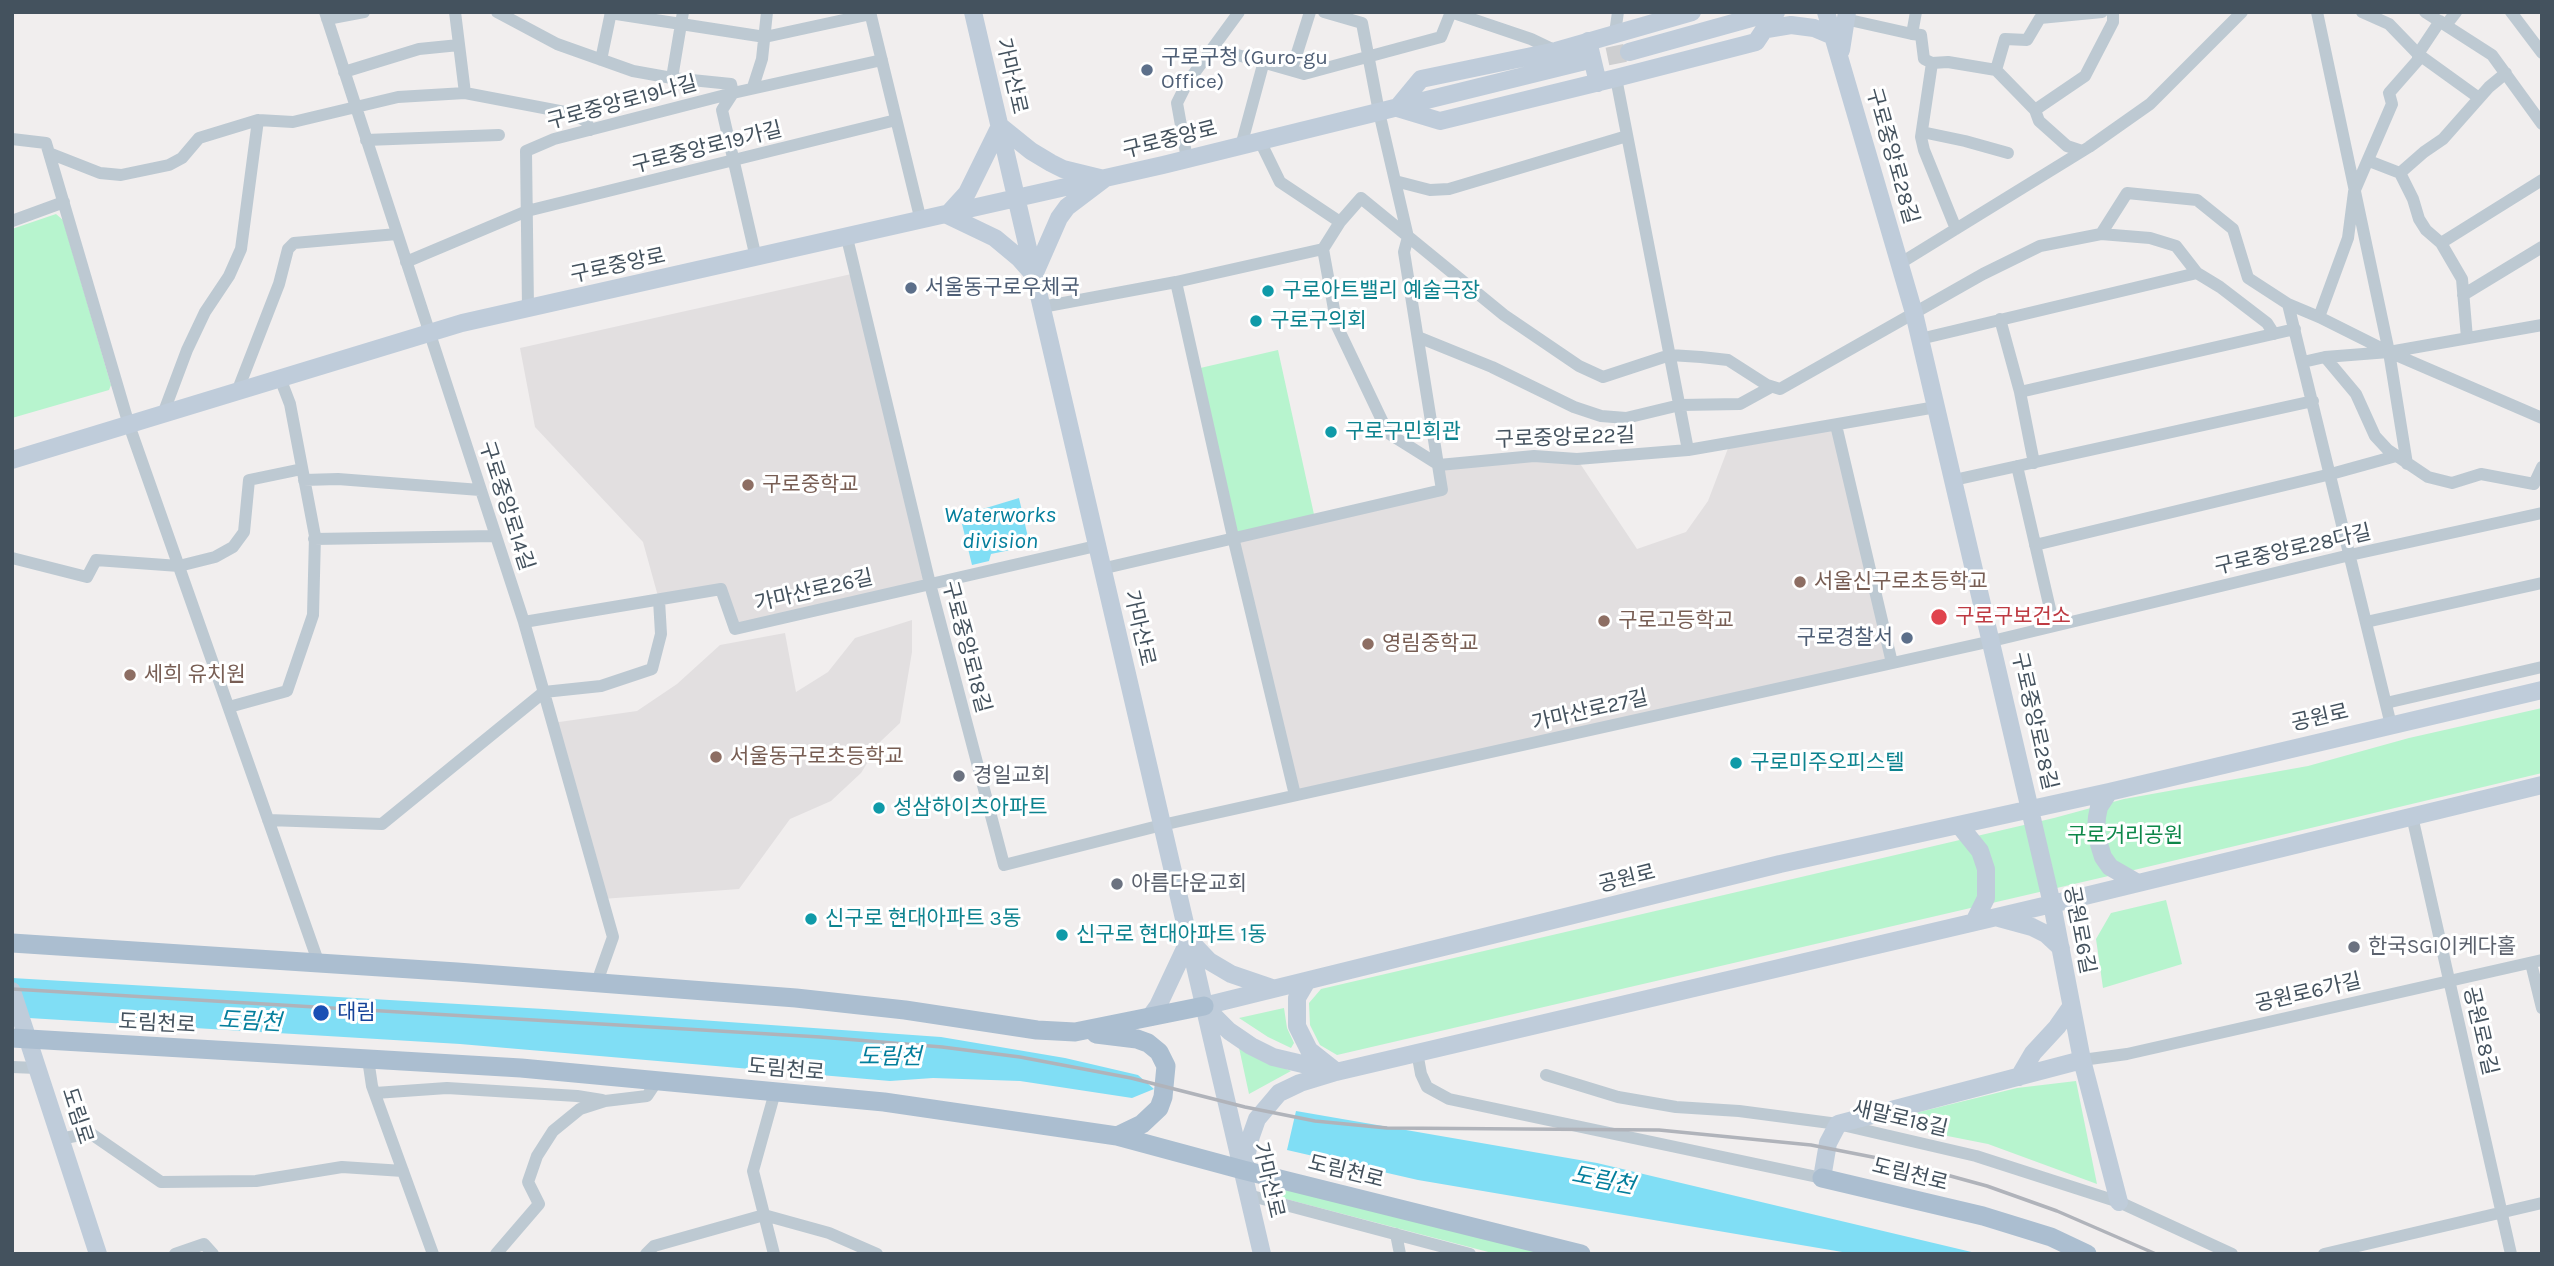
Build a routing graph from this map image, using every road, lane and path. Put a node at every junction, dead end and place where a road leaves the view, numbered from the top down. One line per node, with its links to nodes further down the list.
1 (364, 12): 24 (street)
2 (455, 12): 36 (street)
3 (497, 12): 27 (street)
4 (767, 12): 34 (street)
5 (973, 12): 67 (main road, 가마산로)
6 (1239, 12): 37 (street)
7 (1310, 12): 49 (street)
8 (1324, 12): 42 (street)
9 (1451, 12): 38 (street); 42 (street)
10 (1618, 12): 31 (street)
11 (1692, 12): 31 (main road)
12 (1826, 12): 33 (main road, 구로중앙로28길)
13 (1916, 12): 32 (street)
14 (2102, 12): 26 (street)
15 (2113, 12): 62 (street)
16 (2242, 12): 76 (street)
17 (2317, 12): 86 (street)
18 (2362, 12): 41 (street)
19 (2425, 12): 30 (street)
20 (2456, 12): 30 (street)
21 (2511, 12): 40 (street)
22 (610, 13): 28 (street); 43 (street)
23 (870, 13): 34 (street); 44 (street)
24 (326, 15): 51 (street, 구로중앙로14길)
25 (1846, 15): 32 (street); 45 (main road)
26 (2038, 15): 50 (street)
27 (517, 18): 43 (street)
28 (682, 18): 34 (street); 54 (street)
29 (1772, 18): 33 (main road); 39 (main road); 53 (main road)
30 (2443, 23): 41 (street); 52 (street)
31 (1615, 33): 35 (main road); 53 (main road)
32 (1912, 34): 48 (street)
33 (1833, 36): 45 (main road, 구로중앙로28길)
34 (765, 37): 56 (street)
35 (1588, 41): 38 (main road); 55 (main road)
36 (459, 45): 51 (street); 57 (street)
37 (1213, 48): 46 (street); 79 (street)
38 (1556, 51): 61 (main road)
39 (1629, 52)
40 (2542, 53)
41 (2418, 54): 59 (street); 80 (street)
42 (1369, 57): 49 (street); 63 (street)
43 (601, 60): 54 (street)
44 (882, 60): 56 (street, 구로중앙로19나길); 66 (street)
45 (1840, 60): 104 (main road, 구로중앙로28길)
46 (1264, 61): 49 (street); 75 (street, 구로중앙로)
47 (1581, 62): 61 (main road, 구로중앙로)
48 (1932, 63): 50 (street); 69 (street)
49 (1292, 69)
50 (1996, 70): 62 (street)
51 (344, 72): 60 (street, 구로중앙로14길)
52 (2506, 74): 59 (street); 64 (street)
53 (1621, 77): 55 (main road); 71 (street)
54 (672, 78): 58 (street)
55 (1598, 83): 61 (main road)
56 (753, 87): 58 (street, 구로중앙로19나길)
57 (465, 93): 60 (street); 68 (street)
58 (733, 93): 68 (street, 구로중앙로19나길); 81 (street)
59 (2479, 98): 82 (street)
60 (355, 106): 65 (street); 73 (street, 구로중앙로14길)
61 (1398, 108): 63 (main road, 구로중앙로)
62 (2035, 110): 76 (street)
63 (1379, 112): 74 (main road, 구로중앙로); 85 (street)
64 (2540, 117)
65 (258, 120): 77 (street); 133 (street)
66 (896, 120): 81 (street, 구로중앙로19가길); 92 (street)
67 (1000, 126): 83 (main road); 87 (main road, 가마산로); 90 (main road)
68 (590, 130): 89 (street, 구로중앙로19나길)
69 (1922, 132): 78 (street); 94 (street)
70 (499, 135): 73 (street)
71 (1628, 136): 85 (street); 123 (street)
72 (12, 139): 77 (street)
73 (366, 140): 95 (street, 구로중앙로14길)
74 (1260, 141): 75 (main road, 구로중앙로); 93 (street)
75 (1241, 146): 79 (main road, 구로중앙로)
76 (2082, 151): 94 (street)
77 (49, 153): 88 (street)
78 (2008, 153)
79 (1187, 159): 83 (main road, 구로중앙로)
80 (2369, 161): 82 (street); 86 (street)
81 (734, 162): 89 (street, 구로중앙로19가길); 102 (street)
82 (2400, 173): 99 (street)
83 (1104, 179): 87 (main road, 구로중앙로); 106 (main road)
84 (2542, 180): 99 (street)
85 (1395, 181): 98 (street)
86 (2354, 192): 113 (street); 122 (street)
87 (1017, 199): 90 (main road, 구로중앙로); 106 (main road, 가마산로)
88 (64, 202): 91 (street); 135 (street)
89 (527, 211): 103 (street, 구로중앙로19가길); 111 (street, 구로중앙로19나길)
90 (947, 215): 92 (main road, 구로중앙로); 106 (main road)
91 (12, 221)
92 (921, 221): 97 (main road, 구로중앙로)
93 (1340, 222): 98 (street); 101 (street)
94 (1956, 229): 104 (street)
95 (397, 234): 103 (street, 구로중앙로14길); 128 (street)
96 (2101, 234): 105 (street); 109 (street); 112 (street)
97 (847, 237): 102 (main road, 구로중앙로); 159 (street, 구로중앙로18길)
98 (1408, 237): 119 (street); 123 (street)
99 (2441, 243): 108 (street)
100 (2542, 247): 108 (street)
101 (1323, 249): 107 (street); 141 (street)
102 (757, 258): 111 (main road, 구로중앙로)
103 (406, 262): 117 (street, 구로중앙로14길)
104 (1899, 264): 112 (main road, 구로중앙로28길)
105 (2197, 274): 114 (street); 118 (street)
106 (1034, 275): 110 (main road, 가마산로)
107 (1176, 282): 110 (street); 150 (street)
108 (2463, 295): 120 (street)
109 (2288, 304): 113 (street); 116 (street)
110 (1042, 307): 153 (main road, 가마산로)
111 (528, 309): 117 (main road, 구로중앙로)
112 (1914, 313): 121 (main road, 구로중앙로28길); 127 (street)
113 (2319, 317): 122 (street)
114 (2000, 319): 121 (street); 129 (street)
115 (2542, 324): 120 (street)
116 (2295, 329): 118 (street); 125 (street)
117 (430, 333): 126 (main road, 구로중앙로); 147 (street, 구로중앙로14길)
118 (2273, 334): 129 (street)
119 (1418, 337): 131 (street); 141 (street)
120 (2467, 338): 122 (street)
121 (1920, 339): 132 (main road, 구로중앙로28길)
122 (2389, 352): 124 (street); 134 (street); 139 (street)
123 (1670, 355): 127 (street); 131 (street)
124 (2325, 357): 125 (street); 139 (street)
125 (2303, 362): 130 (street)
126 (280, 378): 128 (main road, 구로중앙로); 144 (street)
127 (1771, 387): 131 (street)
128 (237, 392): 133 (main road, 구로중앙로)
129 (2020, 392): 140 (street)
130 (2313, 401): 140 (street); 145 (street)
131 (1679, 405): 137 (street)
132 (1936, 407): 136 (street, 구로중앙로22길); 146 (main road, 구로중앙로28길)
133 (163, 414): 135 (main road, 구로중앙로)
134 (2542, 418)
135 (129, 425): 138 (main road, 구로중앙로); 156 (street)
136 (1836, 425): 137 (street, 구로중앙로22길); 165 (street)
137 (1688, 450): 141 (street, 구로중앙로22길)
138 (12, 460)
139 (2401, 460): 143 (street); 145 (street)
140 (2034, 463): 142 (street)
141 (1439, 465): 150 (street)
142 (2017, 466): 146 (street); 152 (street)
143 (2542, 467)
144 (303, 474): 147 (street); 151 (street); 156 (street)
145 (2330, 474): 152 (street); 154 (street)
146 (1954, 480): 164 (main road, 구로중앙로28길)
147 (480, 489): 149 (street, 구로중앙로14길)
148 (2542, 513): 154 (street, 구로중앙로28다길)
149 (495, 536): 151 (street); 162 (street, 구로중앙로14길)
150 (1233, 537): 157 (street); 174 (street)
151 (314, 539): 170 (street)
152 (2035, 545): 163 (street)
153 (1096, 546): 157 (main road, 가마산로); 159 (street, 가마산로26길)
154 (2350, 555): 161 (street); 163 (street, 구로중앙로28다길)
155 (12, 558): 156 (street)
156 (179, 566): 170 (street)
157 (1101, 569): 178 (main road, 가마산로)
158 (2542, 583): 161 (street)
159 (930, 584): 160 (street, 가마산로26길); 178 (street, 구로중앙로18길)
160 (659, 600): 162 (street, 가마산로26길); 168 (street)
161 (2366, 621): 169 (street)
162 (523, 622): 168 (street, 구로중앙로14길)
163 (2054, 626): 164 (street, 구로중앙로28다길)
164 (1992, 641): 165 (street, 가마산로27길); 175 (main road, 구로중앙로28길)
165 (1892, 663): 174 (street, 가마산로27길)
166 (2542, 667): 169 (street)
167 (2542, 690): 171 (main road, 공원로)
168 (544, 692): 177 (street); 191 (street, 구로중앙로14길)
169 (2386, 703): 171 (street)
170 (229, 707): 177 (street)
171 (2391, 725): 173 (main road, 공원로)
172 (2542, 785): 176 (main road)
173 (2109, 792): 175 (main road, 공원로); 180 (main road)
174 (1295, 796): 178 (street, 가마산로27길)
175 (2030, 808): 179 (main road, 공원로); 181 (main road, 공원로6길)
176 (2412, 816): 180 (main road); 190 (street, 공원로8길)
177 (268, 820): 188 (street)
178 (1162, 825): 184 (main road, 가마산로)
179 (1959, 825): 183 (main road); 189 (main road, 공원로)
180 (2136, 882): 181 (main road)
181 (2052, 904): 182 (main road); 186 (main road, 공원로6길)
182 (1996, 917): 183 (main road); 186 (main road)
183 (1973, 922): 200 (main road)
184 (1189, 940): 192 (main road); 194 (main road, 가마산로); 197 (main road)
185 (12, 943): 188 (main road)
186 (2062, 948): 195 (main road, 공원로6길)
187 (2536, 961): 190 (street, 공원로6가길); 196 (street)
188 (319, 964): 191 (main road)
189 (1307, 981): 192 (main road, 공원로); 205 (main road)
190 (2449, 981): 202 (street, 공원로6가길); 221 (street, 공원로8길)
191 (597, 982): 198 (main road)
192 (1275, 989): 194 (main road, 공원로)
193 (12, 991): 199 (main road, 도림로)
194 (1205, 1006): 197 (main road); 205 (main road); 215 (main road, 가마산로)
195 (2071, 1007): 202 (main road, 공원로6길); 207 (main road)
196 (2542, 1008)
197 (1150, 1017): 198 (main road)
198 (1075, 1032): 213 (main road)
199 (21, 1034): 201 (main road, 도림천로); 204 (main road, 도림로)
200 (1417, 1052): 205 (main road); 217 (street, 도림천로)
201 (368, 1059): 208 (main road, 도림천로); 210 (street)
202 (2082, 1060): 207 (main road); 219 (main road, 공원로6길)
203 (12, 1067): 204 (street)
204 (37, 1068): 214 (main road, 도림로)
205 (1336, 1072): 215 (main road)
206 (1546, 1074): 212 (street, 새말로18길)
207 (2019, 1077): 212 (main road)
208 (657, 1081): 209 (main road, 도림천로); 211 (street)
209 (775, 1092): 213 (main road, 도림천로); 222 (street)
210 (375, 1093): 211 (street); 216 (street)
211 (605, 1101): 228 (street)
212 (1838, 1124): 217 (main road); 219 (street, 새말로18길)
213 (1117, 1136): 215 (main road, 도림천로)
214 (60, 1139): 216 (street); 224 (main road, 도림로)
215 (1243, 1170): 218 (main road, 가마산로); 235 (main road, 도림천로)
216 (403, 1171): 227 (street)
217 (1822, 1178): 236 (main road, 도림천로)
218 (1248, 1195): 223 (street); 232 (main road, 가마산로)
219 (2119, 1202): 237 (street, 새말로18길)
220 (2542, 1203): 221 (street)
221 (2501, 1212): 238 (street); 239 (street, 공원로8길)
222 (764, 1214): 229 (street); 230 (street); 231 (street)
223 (1396, 1234): 233 (street); 234 (street)
224 (98, 1254)
225 (175, 1254): 226 (street)
226 (213, 1254)
227 (433, 1254)
228 (496, 1254)
229 (646, 1254)
230 (774, 1254)
231 (877, 1254)
232 (1262, 1254)
233 (1400, 1254)
234 (1470, 1254)
235 (1581, 1254)
236 (2087, 1254)
237 (2232, 1254)
238 (2324, 1254)
239 (2511, 1254)

